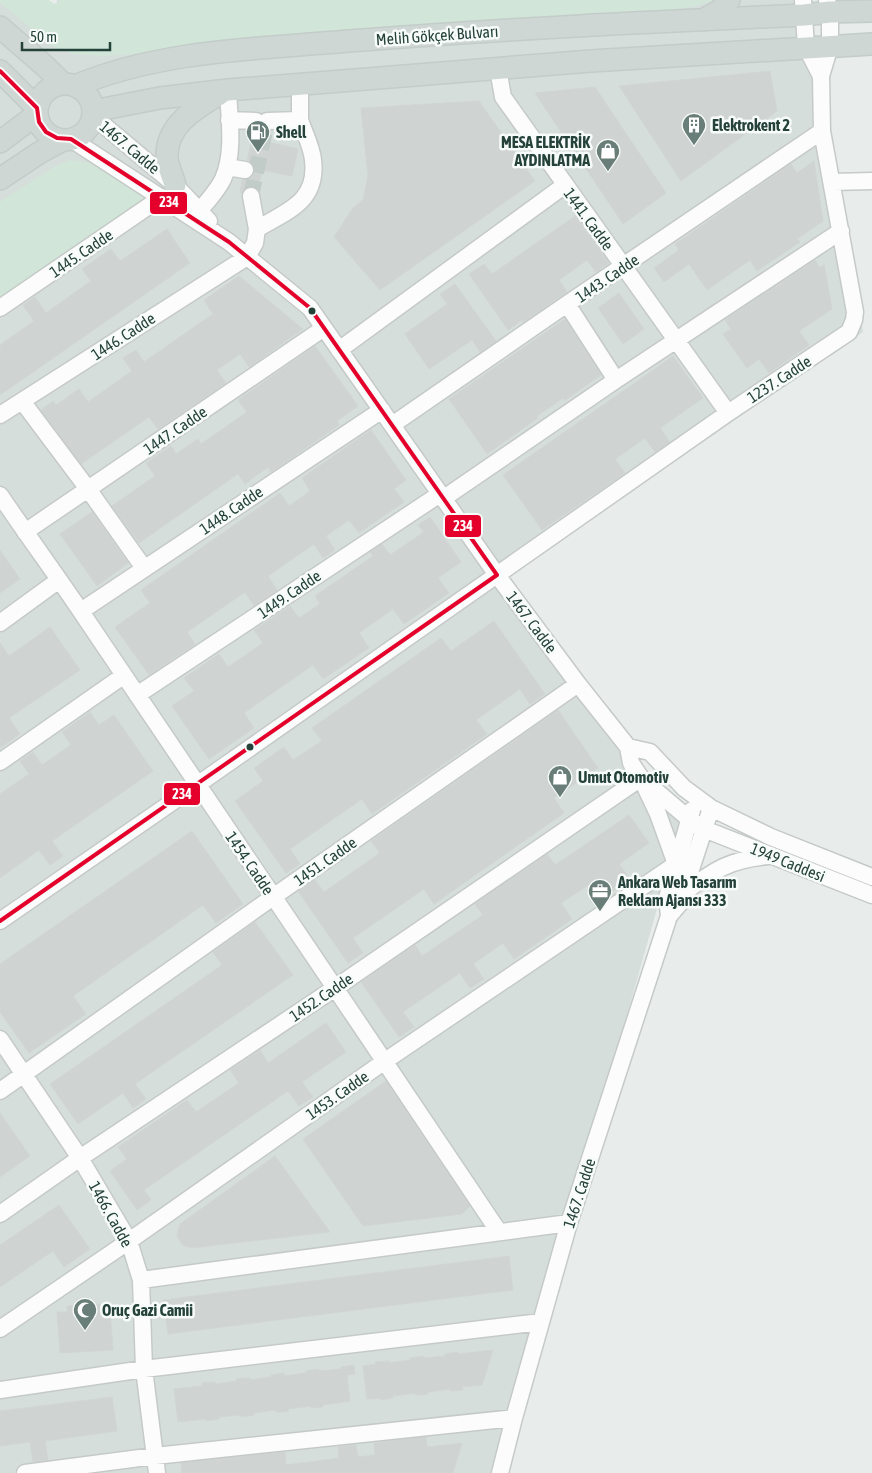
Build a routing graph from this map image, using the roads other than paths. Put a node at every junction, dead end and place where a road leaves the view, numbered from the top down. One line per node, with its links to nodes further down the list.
1 (730, 0): 5 (main road)
2 (829, 6): 3 (main road, Melih Gökçek Bulvarı); 4 (main road, Melih Gökçek Bulvarı); 8 (street, 1237. Cadde)
3 (803, 7): 5 (main road, Melih Gökçek Bulvarı); 9 (street, 1237. Cadde)
4 (872, 12)
5 (703, 20): 14 (main road, Melih Gökçek Bulvarı)
6 (0, 27): 14 (main road, 1467. Cadde)
7 (872, 44): 8 (main road)
8 (830, 46): 9 (main road); 12 (street, 1237. Cadde)
9 (806, 47): 10 (main road); 12 (street, 1237. Cadde)
10 (498, 69): 13 (main road); 28 (street, 1441. Cadde)
11 (0, 71): 16 (main road, 1467. Cadde)
12 (821, 76): 20 (street, 1237. Cadde)
13 (300, 84): 15 (main road); 19 (street)
14 (69, 85): 16 (main road); 17 (main road, 1467. Cadde)
15 (227, 90): 17 (main road); 18 (street); 29 (main road)
16 (37, 111): 21 (main road, 1467. Cadde); 22 (main road)
17 (93, 114): 21 (main road, 1467. Cadde); 29 (street, 1467. Cadde)
18 (229, 120): 19 (street); 23 (street)
19 (300, 120): 32 (street)
20 (822, 131): 27 (street, 1237. Cadde); 36 (street, 1443. Cadde)
21 (67, 139): 25 (main road); 29 (street, 1467. Cadde)
22 (0, 142)
23 (227, 167): 24 (street); 31 (street)
24 (245, 170)
25 (0, 179)
26 (872, 181): 27 (street)
27 (832, 182): 33 (street, 1237. Cadde)
28 (565, 185): 36 (street, 1441. Cadde); 41 (street)
29 (168, 191): 31 (street, 1467. Cadde); 34 (street, 1467. Cadde); 38 (street, 1445. Cadde)
30 (251, 196): 32 (street)
31 (199, 211): 34 (street, 1467. Cadde)
32 (257, 229): 35 (street)
33 (840, 231): 40 (street, 1449. Cadde); 45 (street, 1237. Cadde)
34 (229, 242): 35 (street, 1467. Cadde)
35 (247, 257): 39 (street, 1467. Cadde); 43 (street, 1446. Cadde)
36 (624, 267): 37 (street, 1443. Cadde); 40 (street, 1441. Cadde)
37 (567, 304): 42 (street); 47 (street, 1443. Cadde)
38 (0, 308)
39 (324, 328): 41 (street, 1467. Cadde); 48 (street, 1447. Cadde)
40 (676, 340): 42 (street, 1449. Cadde); 45 (street, 1441. Cadde)
41 (339, 350): 44 (street, 1467. Cadde)
42 (616, 380): 49 (street, 1449. Cadde)
43 (22, 401): 46 (street, 1446. Cadde); 48 (street)
44 (382, 410): 47 (street, 1467. Cadde); 52 (street, 1448. Cadde)
45 (728, 413): 53 (street, 1237. Cadde)
46 (0, 415)
47 (392, 425): 49 (street, 1467. Cadde)
48 (88, 489): 51 (street, 1447. Cadde); 52 (street)
49 (442, 496): 53 (street, 1467. Cadde); 59 (street, 1449. Cadde)
50 (3, 506): 51 (street, 1454. Cadde)
51 (25, 532): 54 (street, 1454. Cadde)
52 (144, 568): 55 (street, 1448. Cadde)
53 (496, 574): 58 (street, 1467. Cadde); 63 (street, 1237. Cadde)
54 (59, 580): 55 (street, 1454. Cadde); 56 (street)
55 (81, 610): 57 (street, 1454. Cadde)
56 (0, 623)
57 (123, 676): 59 (street, 1454. Cadde); 61 (street)
58 (578, 684): 60 (street, 1467. Cadde); 73 (street, 1451. Cadde)
59 (137, 695): 63 (street, 1454. Cadde)
60 (628, 747): 62 (street, 1467. Cadde); 64 (street)
61 (0, 762)
62 (641, 778): 66 (street, 1467. Cadde); 69 (street); 76 (street, 1452. Cadde)
63 (197, 785): 73 (street, 1454. Cadde); 75 (street, 1237. Cadde)
64 (696, 796): 65 (street); 66 (street, 1467. Cadde)
65 (711, 808): 67 (street, 1467. Cadde); 70 (street, 1949 Caddesi)
66 (689, 819): 67 (street, 1467. Cadde); 69 (street, 1467. Cadde)
67 (704, 829): 68 (street, 1949 Caddesi); 71 (street, 1467. Cadde)
68 (772, 855): 71 (street); 72 (street, 1949 Caddesi)
69 (676, 864): 74 (street, 1467. Cadde); 78 (street, 1453. Cadde)
70 (872, 877)
71 (683, 893): 74 (street, 1467. Cadde)
72 (872, 896)
73 (273, 897): 76 (street, 1454. Cadde); 79 (street, 1451. Cadde)
74 (669, 916): 83 (street, 1467. Cadde)
75 (0, 920)
76 (335, 988): 78 (street, 1454. Cadde); 81 (street, 1452. Cadde)
77 (0, 1040): 79 (street, 1466. Cadde)
78 (385, 1061): 84 (street, 1454. Cadde); 85 (street, 1453. Cadde)
79 (24, 1075): 80 (street, 1451. Cadde); 81 (street, 1466. Cadde)
80 (0, 1091)
81 (80, 1158): 82 (street, 1452. Cadde); 85 (street, 1466. Cadde)
82 (0, 1214)
83 (569, 1222): 84 (street); 87 (street, 1467. Cadde)
84 (499, 1232): 86 (street)
85 (129, 1241): 86 (street, 1466. Cadde); 88 (street, 1453. Cadde)
86 (141, 1280): 89 (street, 1466. Cadde)
87 (541, 1322): 89 (street); 91 (street, 1467. Cadde)
88 (0, 1329)
89 (144, 1370): 90 (street); 92 (street, 1466. Cadde)
90 (0, 1390)
91 (514, 1418): 92 (street); 95 (street, 1467. Cadde)
92 (155, 1456): 93 (street); 94 (street, 1466. Cadde)
93 (25, 1473)
94 (158, 1473)
95 (500, 1473)

